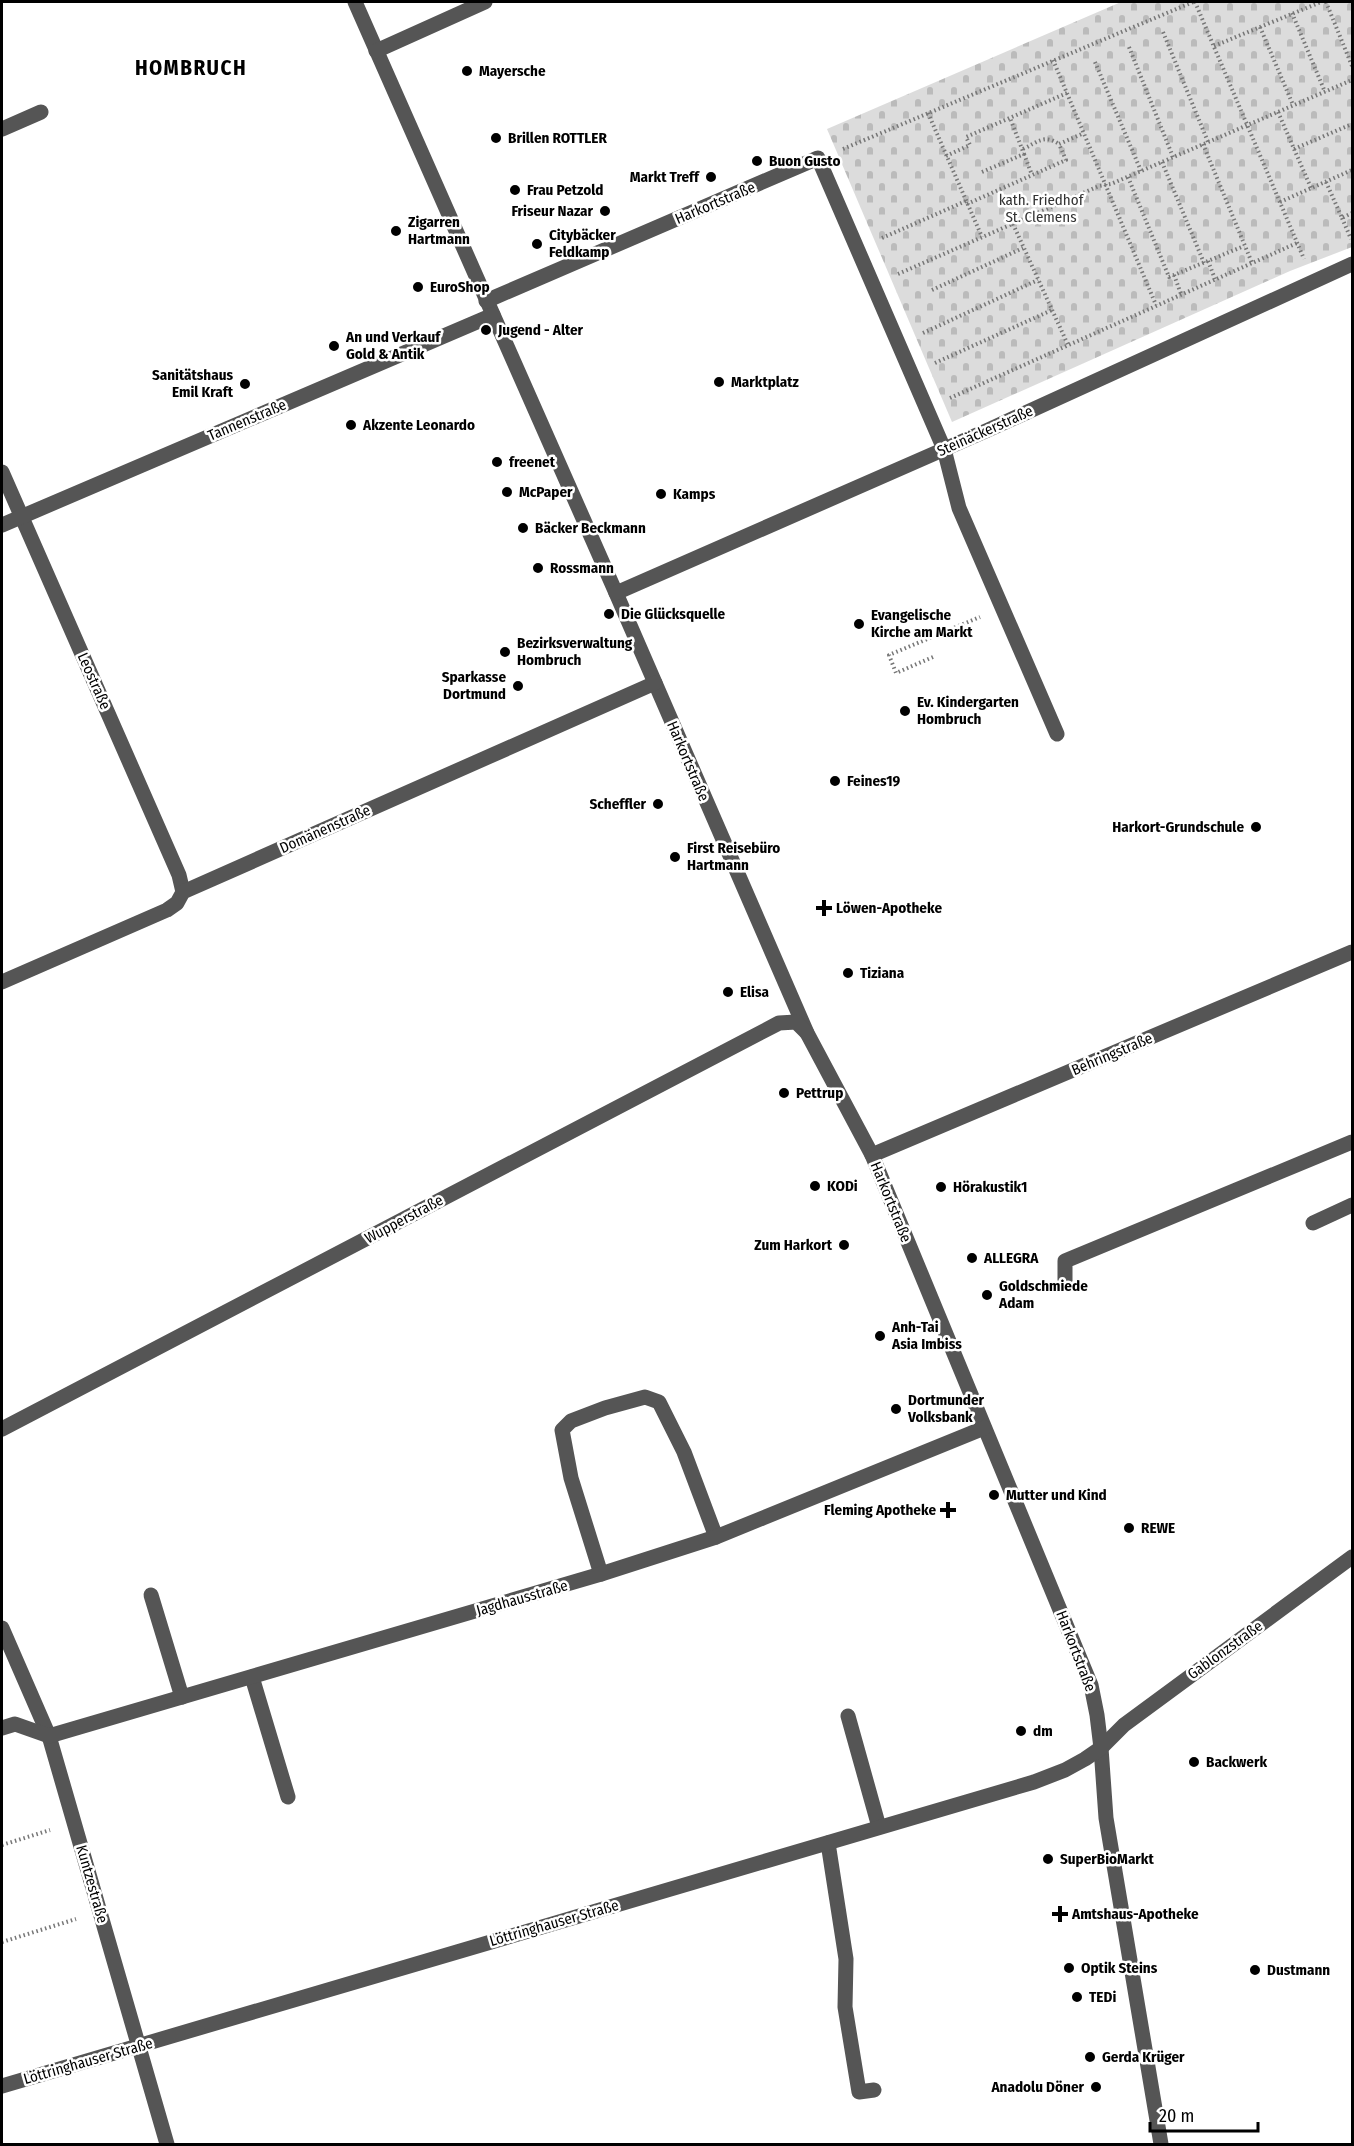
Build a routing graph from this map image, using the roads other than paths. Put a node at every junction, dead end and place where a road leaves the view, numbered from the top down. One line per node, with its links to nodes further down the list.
1 (355, 2): 3 (street, Harkortstraße)
2 (485, 2): 3 (street)
3 (376, 51): 7 (street, Harkortstraße)
4 (41, 112): 5 (street)
5 (2, 129)
6 (1353, 264): 8 (street, Steinäckerstraße)
7 (489, 308): 8 (street, Harkortstraße); 10 (street, Tannenstraße); 12 (street, Harkortstraße)
8 (944, 449): 12 (street, Steinäckerstraße); 14 (street)
9 (2, 472): 10 (street, Leostraße)
10 (21, 517): 11 (street, Tannenstraße); 15 (street, Leostraße)
11 (2, 525)
12 (616, 593): 13 (street, Harkortstraße)
13 (655, 683): 15 (street, Domänenstraße); 18 (street, Harkortstraße)
14 (1057, 734)
15 (183, 892): 17 (street, Domänenstraße)
16 (1353, 952): 20 (street, Behringstraße)
17 (2, 982)
18 (807, 1033): 20 (street, Harkortstraße); 25 (street, Wupperstraße)
19 (1353, 1142): 23 (street)
20 (872, 1155): 24 (street, Harkortstraße)
21 (1353, 1205): 22 (street)
22 (1313, 1223)
23 (1065, 1284)
24 (984, 1428): 26 (street, Jagdhausstraße); 36 (street, Harkortstraße)
25 (2, 1429)
26 (716, 1537): 28 (street, Jagdhausstraße); 28 (street)
27 (1353, 1557): 36 (street, Gablonzstraße)
28 (601, 1574): 31 (street, Jagdhausstraße)
29 (151, 1595): 32 (street)
30 (2, 1628): 35 (street, Kuntzestraße)
31 (252, 1677): 32 (street, Jagdhausstraße); 37 (street)
32 (182, 1697): 35 (street, Jagdhausstraße)
33 (848, 1716): 38 (street)
34 (2, 1728): 35 (street)
35 (49, 1736): 40 (street, Kuntzestraße)
36 (1101, 1748): 38 (street, Löttringhauser Straße); 44 (street, Harkortstraße)
37 (288, 1797)
38 (879, 1827): 39 (street, Löttringhauser Straße)
39 (828, 1843): 40 (street, Löttringhauser Straße); 42 (street)
40 (138, 2046): 41 (street, Löttringhauser Straße); 43 (street, Kuntzestraße)
41 (2, 2086)
42 (874, 2090)
43 (167, 2145)
44 (1161, 2145)

